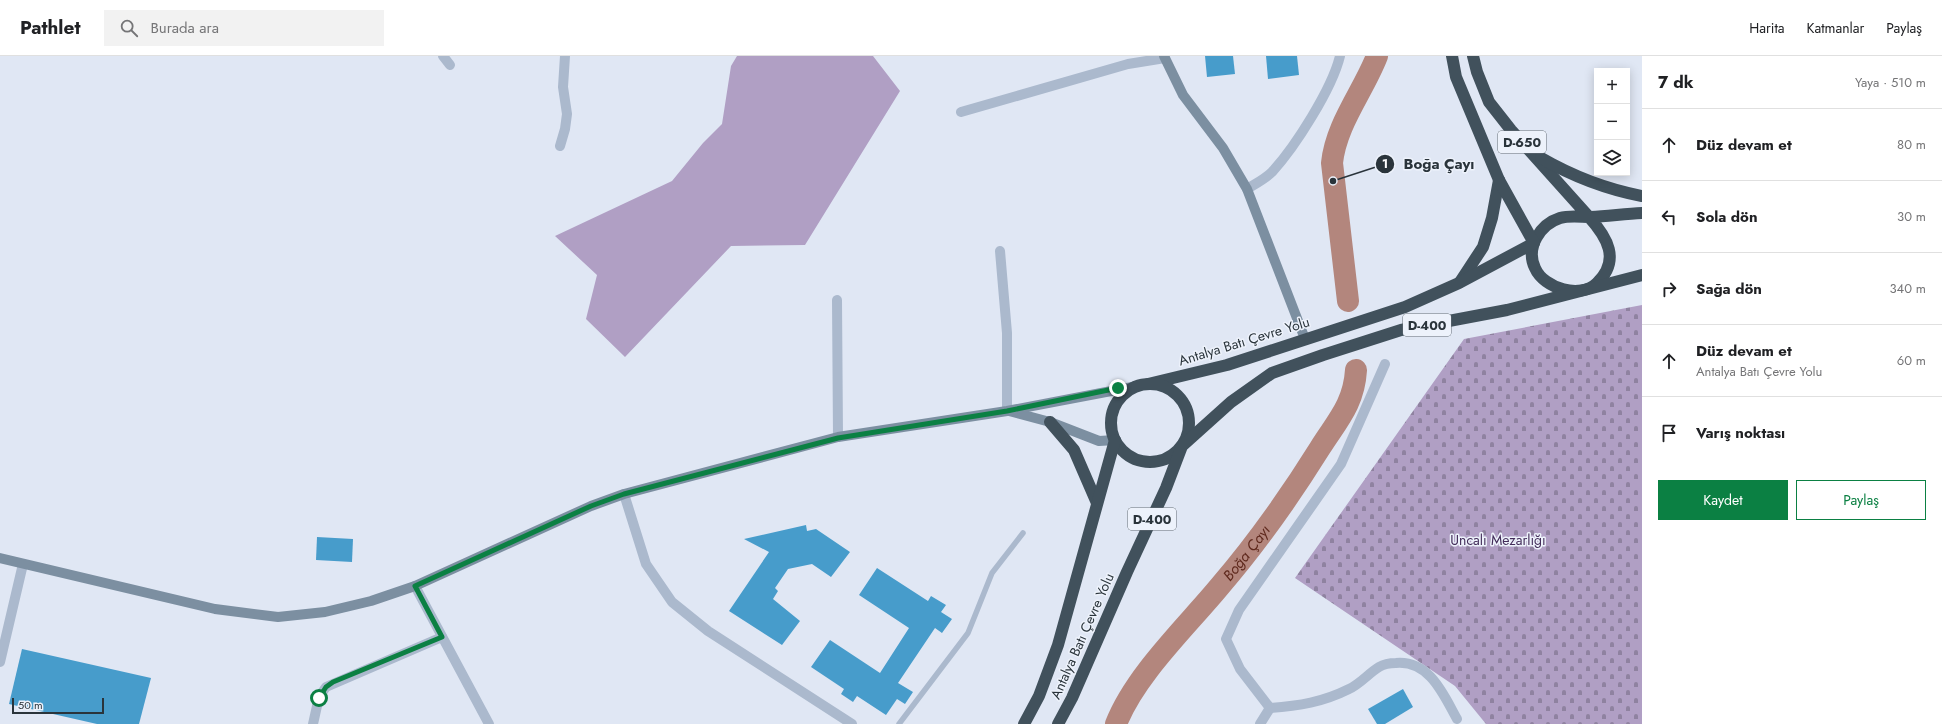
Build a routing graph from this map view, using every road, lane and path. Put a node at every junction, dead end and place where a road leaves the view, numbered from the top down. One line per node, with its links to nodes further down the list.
1 (443, 56): 7 (street)
2 (565, 56): 9 (street)
3 (1340, 56): 12 (street)
4 (1452, 56): 11 (highway)
5 (1473, 56): 10 (highway, D-650)
6 (1164, 57): 8 (street); 12 (main road)
7 (450, 65)
8 (961, 112)
9 (560, 146)
10 (1532, 154): 13 (highway); 15 (highway, D-650)
11 (1499, 180): 16 (highway); 19 (highway)
12 (1247, 189): 22 (main road)
13 (1642, 196)
14 (1642, 212): 15 (highway)
15 (1589, 217): 16 (highway); 20 (highway, D-400)
16 (1534, 243): 19 (highway, Antalya Batı Çevre Yolu); 20 (highway)
17 (1000, 251): 25 (street)
18 (1642, 275): 20 (highway)
19 (1459, 283): 22 (highway, Antalya Batı Çevre Yolu / D-400)
20 (1586, 290): 29 (highway, Antalya Batı Çevre Yolu / D-400)
21 (837, 300): 27 (street)
22 (1306, 339): 24 (highway, Antalya Batı Çevre Yolu / D-400)
23 (1385, 364): 38 (street)
24 (1148, 384): 25 (main road, Antalya Batı Çevre Yolu); 28 (highway, D-400); 29 (highway)
25 (1007, 411): 26 (main road); 27 (main road, Antalya Batı Çevre Yolu)
26 (1050, 422): 28 (main road); 31 (highway)
27 (838, 438): 30 (main road, Antalya Batı Çevre Yolu)
28 (1115, 440): 29 (highway); 31 (highway, D-400)
29 (1182, 446): 45 (highway, Antalya Batı Çevre Yolu / D-400)
30 (624, 494): 35 (main road, Antalya Batı Çevre Yolu); 42 (street)
31 (1097, 503): 44 (highway, D-400)
32 (1023, 533): 43 (lane)
33 (0, 558): 34 (main road, Antalya Batı Çevre Yolu)
34 (23, 564): 35 (main road, Antalya Batı Çevre Yolu); 37 (street)
35 (415, 586): 36 (street)
36 (442, 637): 40 (street); 41 (street)
37 (0, 662)
38 (1270, 708): 39 (street); 46 (street)
39 (1457, 720)
40 (312, 724)
41 (489, 724)
42 (852, 724)
43 (899, 724)
44 (1024, 724)
45 (1058, 724)
46 (1260, 724)

